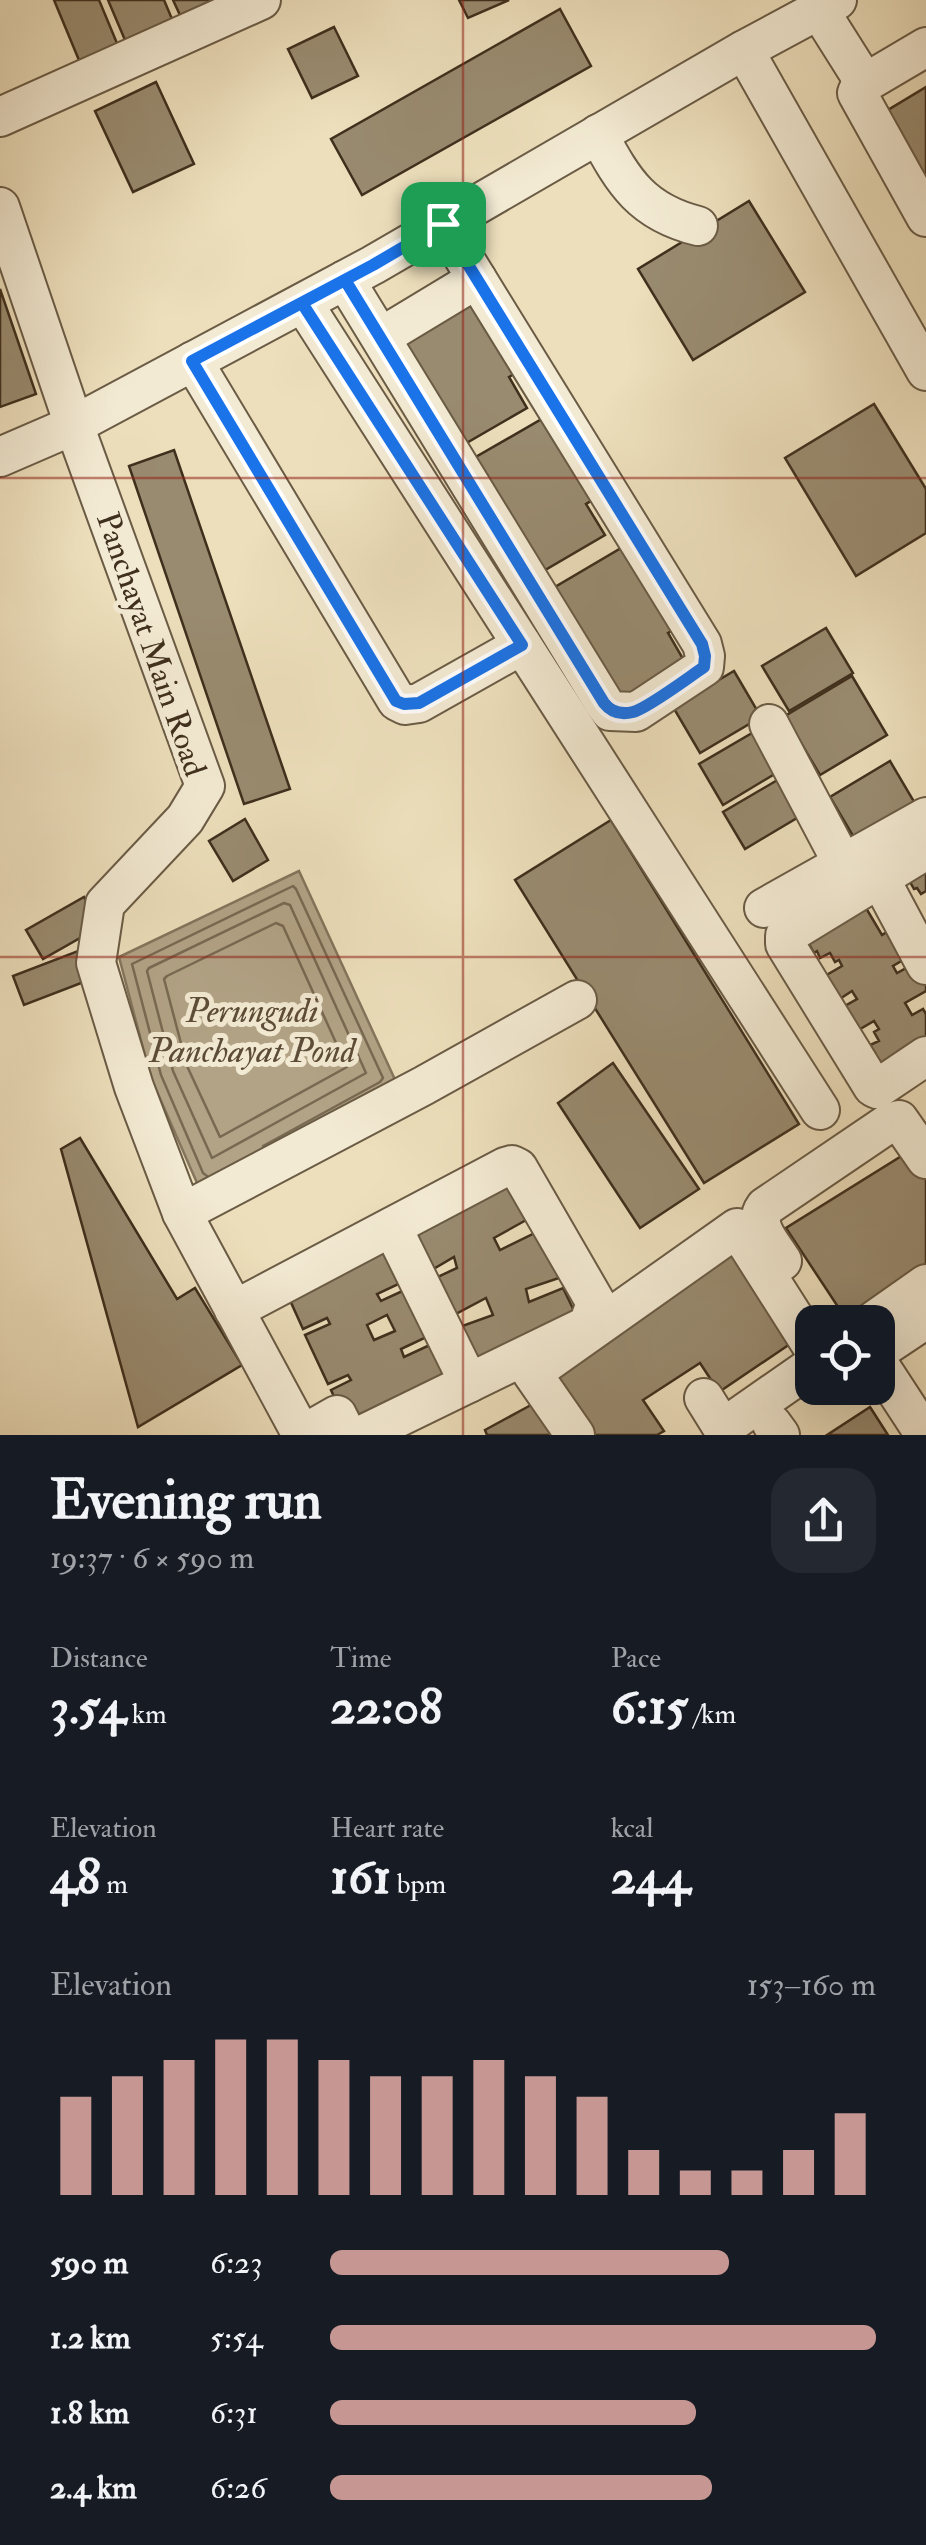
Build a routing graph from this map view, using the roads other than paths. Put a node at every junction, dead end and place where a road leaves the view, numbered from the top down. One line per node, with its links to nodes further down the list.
1 (261, 0): 6 (street)
2 (805, 9): 4 (street); 5 (street)
3 (926, 46): 5 (street)
4 (744, 50): 7 (street); 18 (street)
5 (865, 83): 9 (street)
6 (0, 117)
7 (598, 134): 10 (street); 11 (street)
8 (0, 207): 19 (street, Panchayat Main Road)
9 (926, 217)
10 (443, 224): 13 (street); 14 (street)
11 (698, 226)
12 (0, 265): 19 (street)
13 (476, 278): 16 (street); 16 (street)
14 (345, 280): 15 (street); 16 (street)
15 (302, 303): 17 (street); 21 (street)
16 (382, 337)
17 (192, 361): 19 (street); 21 (street)
18 (926, 370)
19 (65, 429): 20 (street); 33 (street, Panchayat Main Road)
20 (0, 456)
21 (522, 645): 31 (street)
22 (769, 724): 25 (street)
23 (926, 816): 25 (street)
24 (926, 850): 26 (street)
25 (842, 864): 27 (street)
26 (879, 877): 28 (street); 30 (street)
27 (764, 908)
28 (926, 964)
29 (577, 1000): 33 (street)
30 (926, 1056)
31 (820, 1110)
32 (926, 1159): 36 (street)
33 (182, 1214): 37 (street, Panchayat Main Road)
34 (392, 1226): 37 (street); 42 (street); 42 (street)
35 (924, 1300): 38 (street); 40 (street)
36 (810, 1305)
37 (234, 1310): 46 (street, Panchayat Main Road)
38 (895, 1312)
39 (795, 1319): 49 (street)
40 (895, 1332)
41 (795, 1381): 45 (street)
42 (469, 1383): 48 (street)
43 (912, 1385): 50 (street)
44 (795, 1402): 45 (street)
45 (744, 1426)
46 (302, 1435): 47 (street)
47 (347, 1435)
48 (362, 1435)
49 (575, 1435)
50 (924, 1435)

